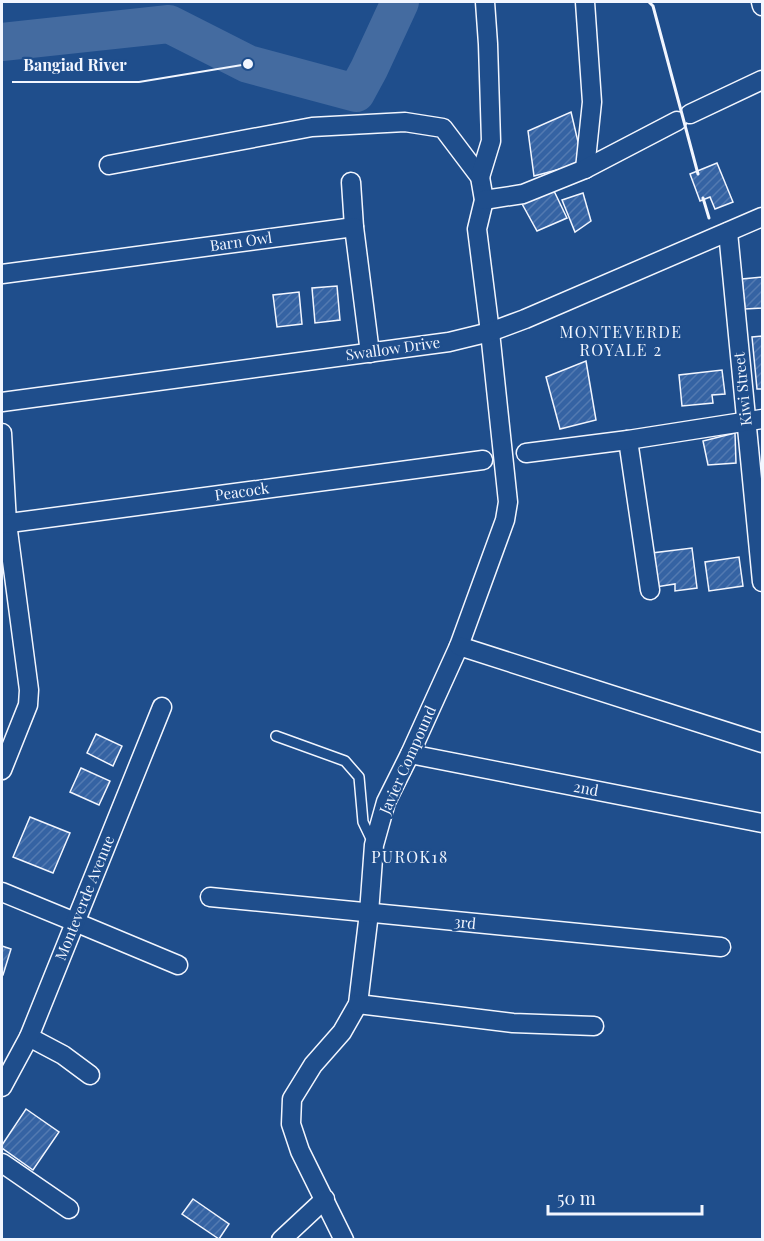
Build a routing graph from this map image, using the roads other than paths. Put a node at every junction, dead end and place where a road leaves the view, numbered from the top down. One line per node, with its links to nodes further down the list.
1 (485, 2): 6 (street)
2 (585, 2): 5 (street)
3 (762, 80): 5 (street)
4 (109, 165): 6 (street)
5 (585, 169): 8 (street)
6 (480, 177): 8 (street)
7 (351, 182): 10 (street)
8 (484, 200): 13 (street, Javier Compound)
9 (762, 217): 11 (street, Swallow Drive)
10 (354, 227): 12 (street, Barn Owl); 14 (street)
11 (728, 232): 13 (street, Swallow Drive); 16 (street, Kiwi Street)
12 (2, 274)
13 (490, 332): 14 (street, Swallow Drive); 24 (street, Javier Compound)
14 (370, 353): 15 (street, Swallow Drive)
15 (2, 402)
16 (755, 420): 18 (street); 22 (street, Kiwi Street)
17 (2, 433): 21 (street)
18 (628, 440): 19 (street); 23 (street)
19 (526, 453)
20 (483, 460): 21 (street, Peacock)
21 (4, 524): 29 (street)
22 (762, 582)
23 (650, 591)
24 (459, 646): 27 (street); 28 (street, Javier Compound)
25 (162, 707): 35 (street, Monteverde Avenue)
26 (276, 736): 31 (lane)
27 (762, 743)
28 (410, 754): 30 (street, 2nd); 31 (street, Javier Compound)
29 (2, 770)
30 (762, 823)
31 (374, 845): 34 (street, Javier Compound)
32 (2, 892): 35 (street)
33 (210, 897): 34 (street, 3rd)
34 (369, 913): 36 (street, 3rd); 38 (street, Javier Compound)
35 (75, 922): 37 (street); 40 (street, Monteverde Avenue)
36 (721, 947)
37 (178, 966)
38 (358, 1004): 39 (street); 44 (street, Javier Compound)
39 (594, 1026)
40 (28, 1036): 41 (street); 42 (street, Monteverde Avenue)
41 (90, 1075)
42 (2, 1087)
43 (2, 1163): 45 (street)
44 (325, 1199): 46 (street); 47 (street, Javier Compound)
45 (69, 1209)
46 (281, 1239)
47 (344, 1239)

